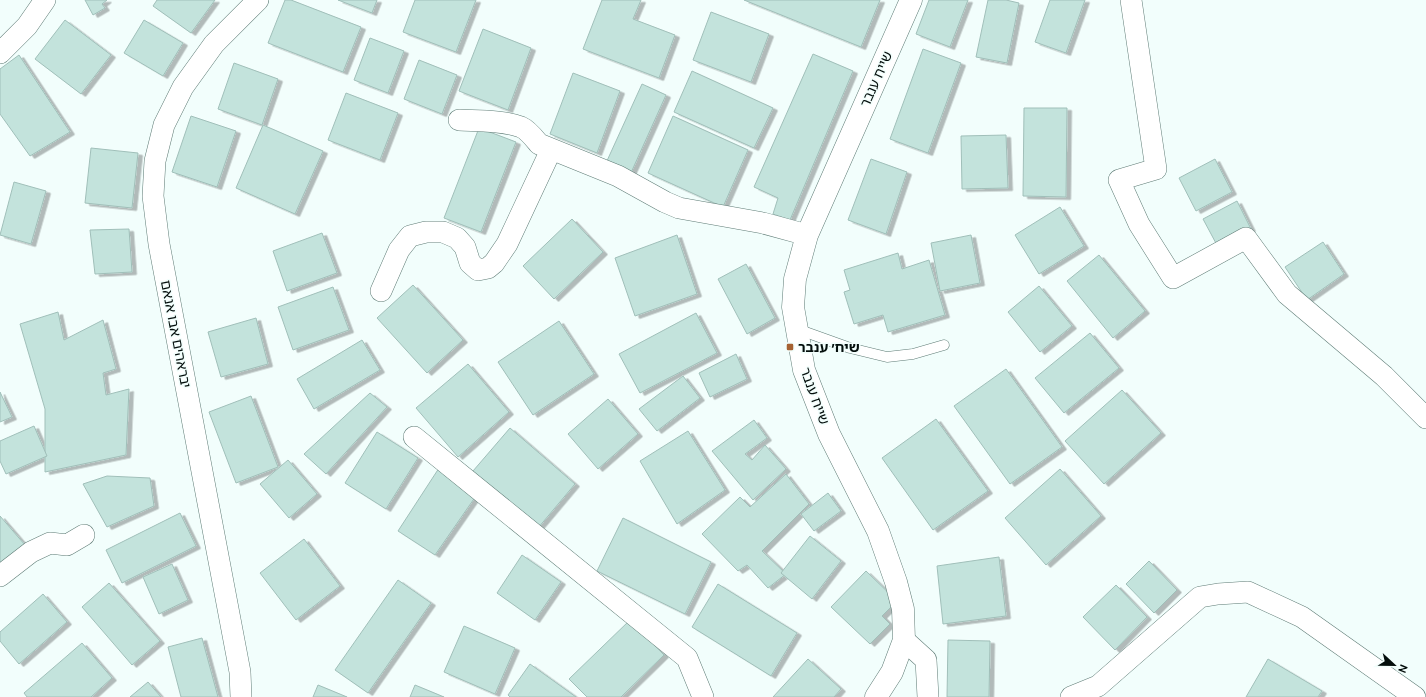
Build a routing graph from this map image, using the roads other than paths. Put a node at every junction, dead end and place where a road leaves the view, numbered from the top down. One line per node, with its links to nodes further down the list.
1 (45, 0): 5 (street)
2 (258, 0): 17 (street, יבראהים אבו אנאם)
3 (911, 0): 8 (street, שייח ענבר)
4 (1131, 0): 12 (street)
5 (0, 52)
6 (459, 120): 7 (street)
7 (551, 150): 8 (street); 9 (street)
8 (807, 235): 10 (street, שייח ענבר)
9 (381, 291)
10 (797, 328): 11 (lane); 16 (street, שייח ענבר)
11 (944, 345)
12 (1426, 418)
13 (414, 437): 18 (street)
14 (84, 535): 15 (street)
15 (0, 576)
16 (904, 640): 19 (street, שייח ענבר); 20 (street)
17 (242, 697)
18 (703, 697)
19 (876, 697)
20 (928, 697)
21 (1071, 697): 22 (street)
22 (1415, 697)

